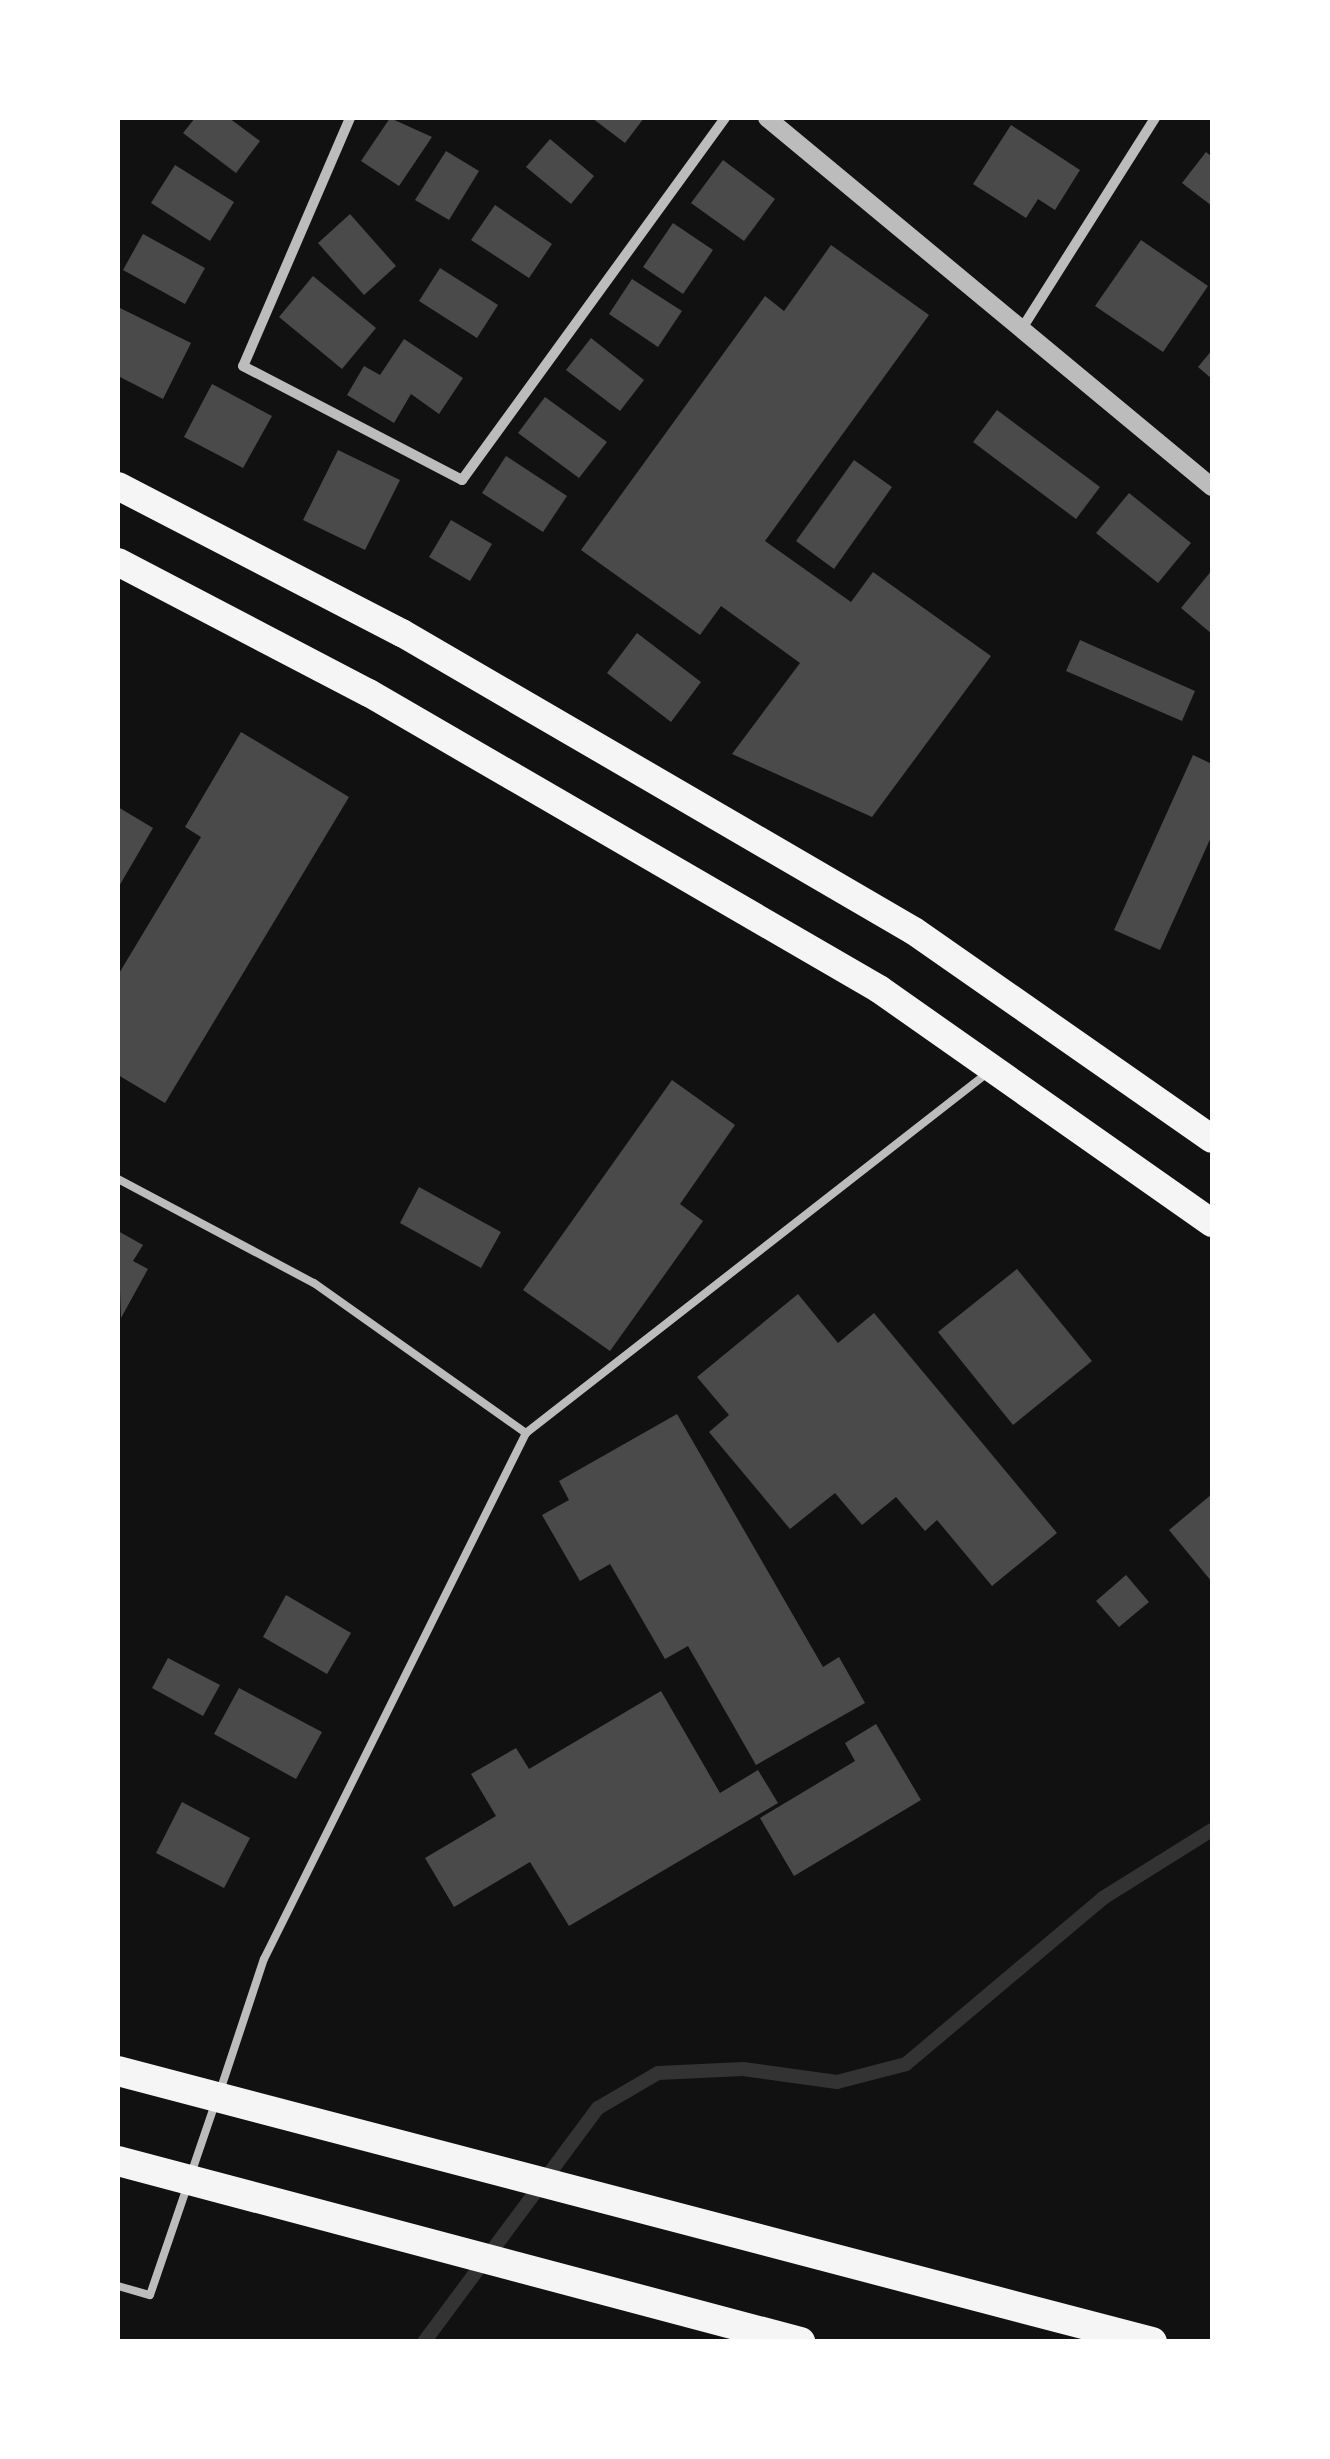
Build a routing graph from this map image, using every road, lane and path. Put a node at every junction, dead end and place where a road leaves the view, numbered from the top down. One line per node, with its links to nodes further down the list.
1 (350, 118): 2 (street)
2 (725, 118)
3 (1155, 118): 5 (street)
4 (777, 121): 5 (street)
5 (1020, 331): 7 (street)
6 (118, 486): 10 (highway)
7 (1212, 487)
8 (118, 562): 9 (highway)
9 (993, 1069): 12 (highway); 13 (lane)
10 (1212, 1139)
11 (118, 1179): 13 (lane)
12 (1212, 1223)
13 (526, 1433): 16 (lane)
14 (126, 2073): 18 (highway)
15 (118, 2162): 17 (highway)
16 (118, 2286)
17 (800, 2342)
18 (1152, 2342)

